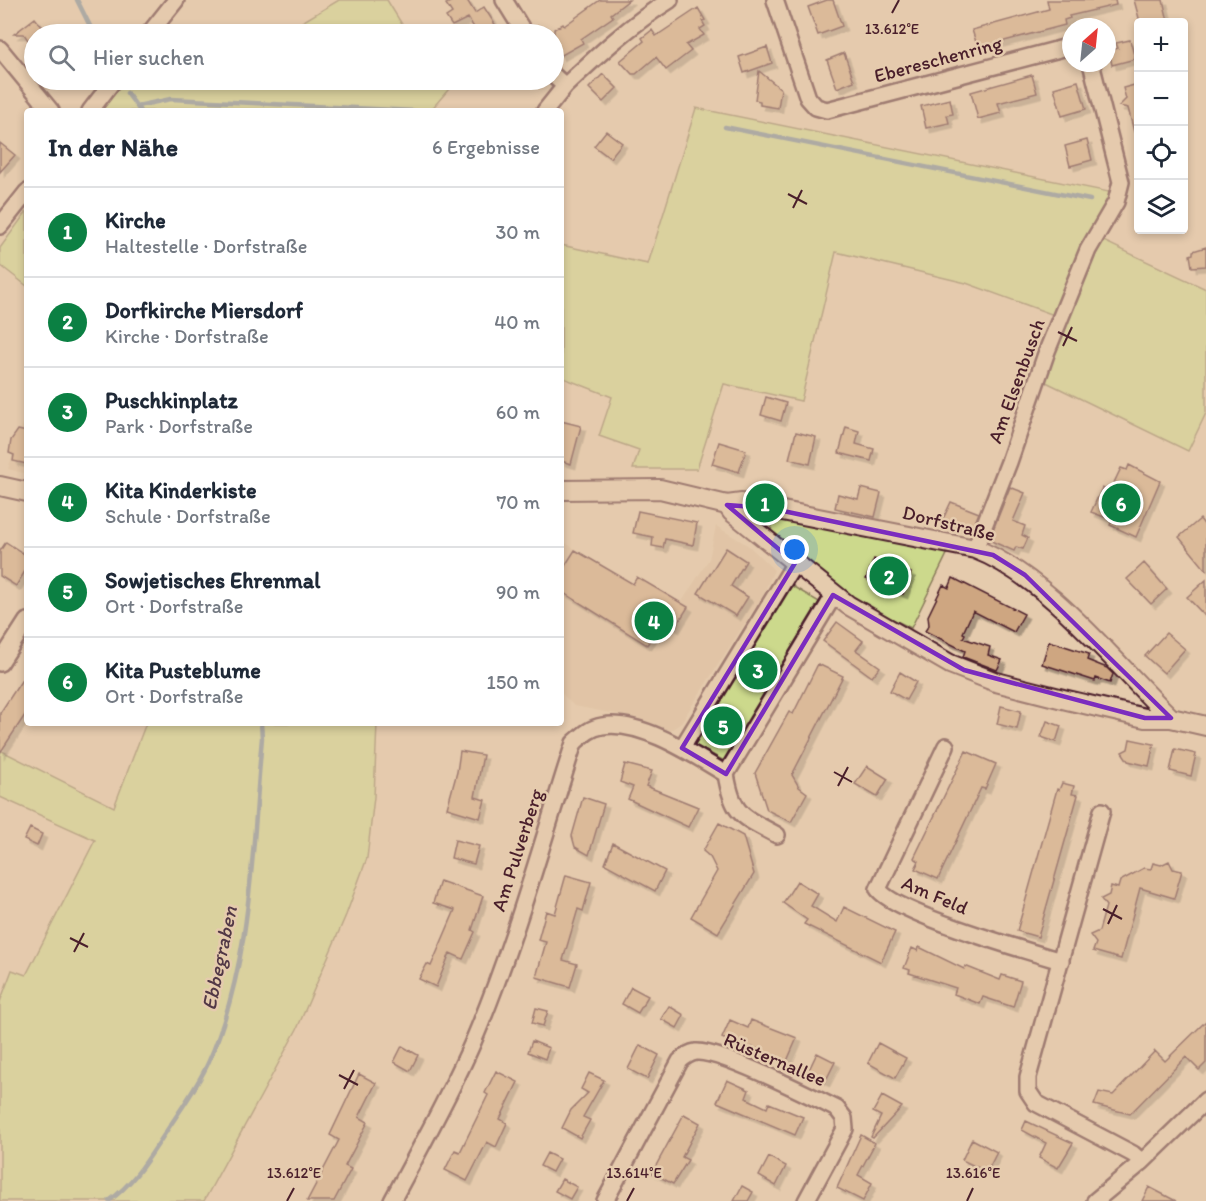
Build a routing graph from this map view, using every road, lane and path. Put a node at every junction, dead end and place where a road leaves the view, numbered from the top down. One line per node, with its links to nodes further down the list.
1 (176, 0): 5 (street)
2 (504, 0): 6 (street)
3 (670, 0): 10 (street)
4 (775, 0): 7 (street, Ebereschenring)
5 (157, 24)
6 (519, 24)
7 (1062, 48)
8 (0, 49): 11 (street)
9 (1093, 72): 24 (street, Am Elsenbusch)
10 (564, 77)
11 (24, 78)
12 (34, 90): 15 (street)
13 (106, 90): 16 (street)
14 (555, 90): 17 (street)
15 (49, 108)
16 (92, 108)
17 (546, 108)
18 (24, 196): 19 (street)
19 (0, 226)
20 (0, 486): 22 (main road)
21 (564, 490): 23 (main road, Dorfstraße)
22 (24, 491)
23 (727, 505): 24 (main road, Dorfstraße); 25 (main road, Dorfstraße)
24 (975, 549): 29 (main road, Dorfstraße)
25 (795, 563): 26 (main road, Dorfstraße); 32 (street)
26 (834, 595): 29 (main road, Dorfstraße); 33 (street)
27 (24, 626): 28 (street)
28 (0, 663)
29 (1171, 718): 30 (main road, Dorfstraße)
30 (1206, 726)
31 (946, 746): 36 (street, Am Feld)
32 (682, 748): 33 (street, Am Pulverberg); 39 (street, Am Pulverberg)
33 (726, 774): 35 (street)
34 (1102, 812): 36 (street)
35 (777, 835)
36 (1061, 961): 38 (street)
37 (1206, 1100): 38 (street)
38 (1142, 1162): 42 (street)
39 (392, 1201)
40 (605, 1201): 41 (street, Rüsternallee)
41 (806, 1201)
42 (1095, 1201)

